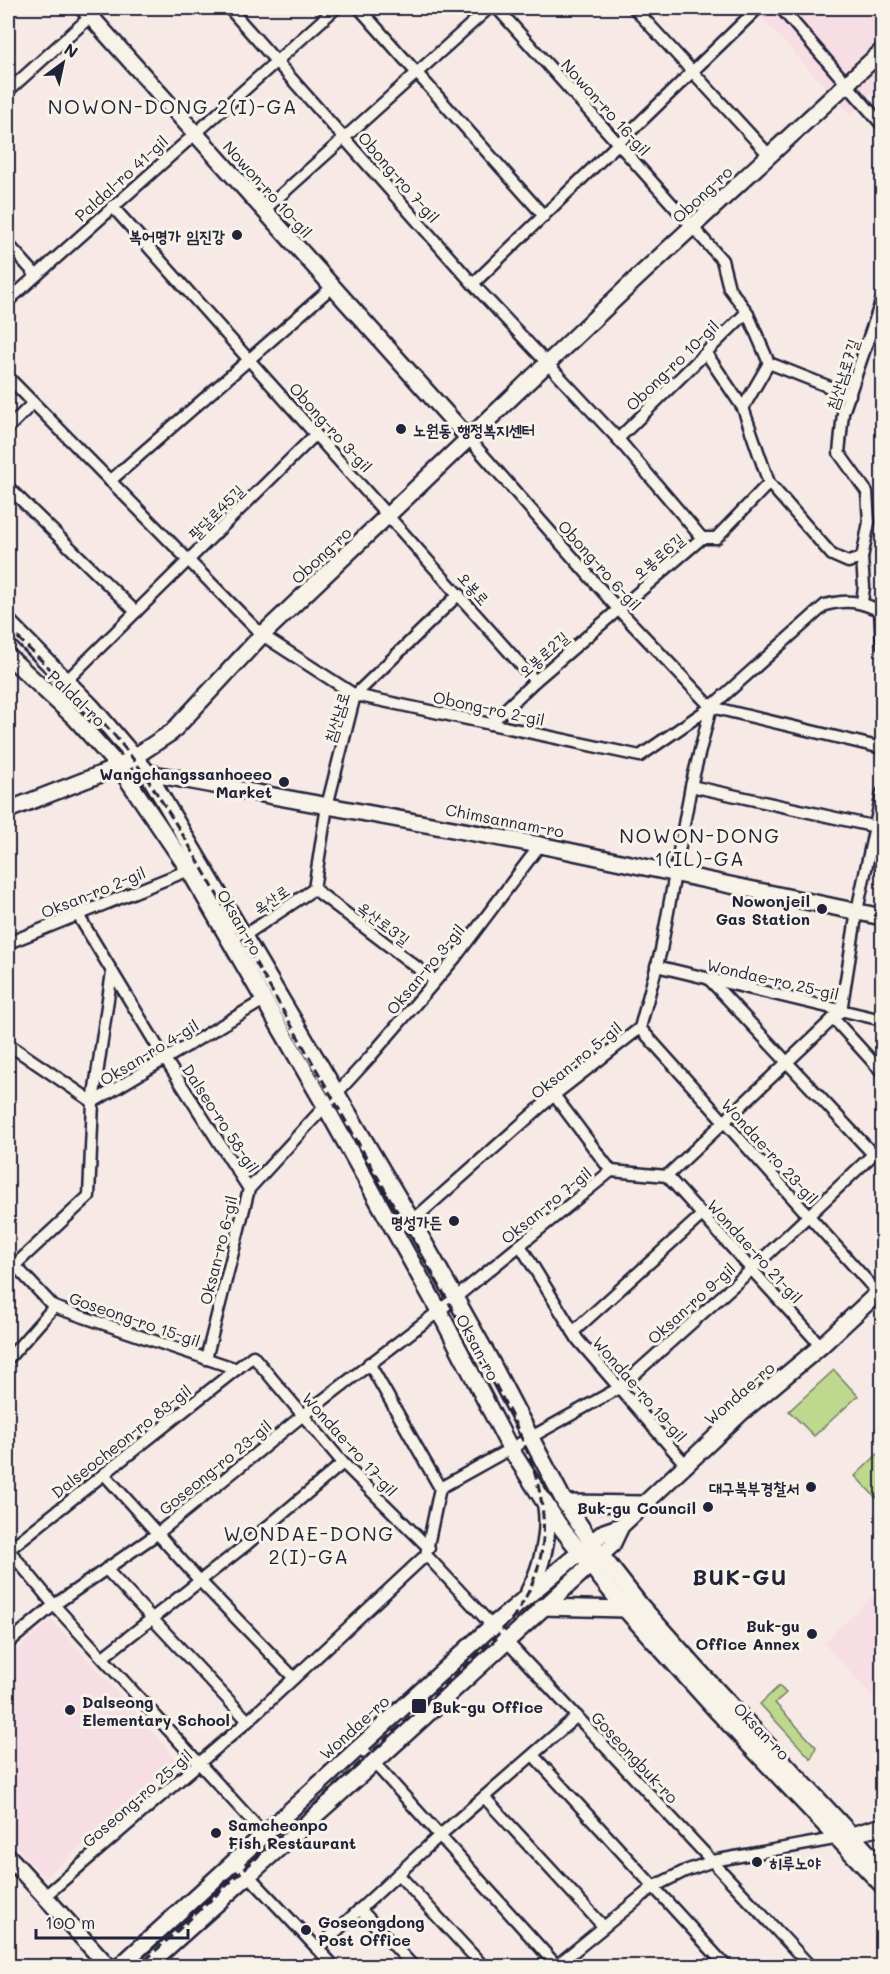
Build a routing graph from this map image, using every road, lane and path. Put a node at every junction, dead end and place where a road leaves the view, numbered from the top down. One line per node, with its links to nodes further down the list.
1 (229, 8): 11 (street, Obong-ro 7-gil)
2 (336, 8): 11 (street, Paldal-ro 41-gil)
3 (359, 8): 13 (street)
4 (489, 8): 13 (street)
5 (497, 8): 19 (street, Nowon-ro 16-gil)
6 (634, 8): 12 (street)
7 (758, 8): 12 (street)
8 (781, 8): 14 (street)
9 (87, 12): 15 (street); 17 (main road, Nowon-ro 10-gil)
10 (882, 51): 14 (main road, Obong-ro)
11 (276, 61): 17 (street, Paldal-ro 41-gil); 18 (street, Obong-ro 7-gil)
12 (693, 71): 19 (street); 20 (street)
13 (417, 74): 18 (street); 23 (street)
14 (848, 83): 16 (street); 20 (main road, Obong-ro)
15 (8, 91)
16 (882, 125)
17 (193, 133): 21 (street, Paldal-ro 41-gil); 22 (main road, Nowon-ro 10-gil)
18 (345, 138): 22 (street); 27 (street, Obong-ro 7-gil)
19 (619, 143): 23 (street); 24 (street, Nowon-ro 16-gil)
20 (770, 156): 24 (main road, Obong-ro)
21 (112, 206): 26 (street, Paldal-ro 41-gil); 33 (street, Obong-ro 3-gil)
22 (263, 211): 28 (main road, Nowon-ro 10-gil)
23 (544, 216): 27 (street)
24 (693, 226): 31 (street); 35 (main road, Obong-ro)
25 (8, 244): 26 (street)
26 (36, 275): 30 (street, Paldal-ro 41-gil)
27 (473, 284): 35 (street, Obong-ro 7-gil)
28 (332, 287): 33 (street); 43 (main road, Nowon-ro 10-gil)
29 (882, 299): 37 (street, 침산남로7길)
30 (8, 301)
31 (747, 312): 32 (street, Obong-ro 10-gil); 34 (street)
32 (706, 353): 39 (street); 42 (street, Obong-ro 10-gil)
33 (249, 359): 41 (street, Obong-ro 3-gil); 44 (street)
34 (769, 363): 37 (street); 39 (street)
35 (547, 365): 42 (street); 43 (main road, Obong-ro)
36 (8, 377): 38 (street, Obong-ro 2-gil)
37 (850, 395): 49 (street, 침산남로7길)
38 (33, 403): 40 (street); 44 (street, Obong-ro 2-gil)
39 (743, 408): 45 (street)
40 (8, 428)
41 (316, 434): 47 (street, Obong-ro 3-gil); 50 (street, 팔달로45길)
42 (618, 439): 48 (street)
43 (470, 440): 47 (main road, Obong-ro); 53 (street, Obong-ro 6-gil)
44 (110, 481): 50 (street, Obong-ro 2-gil)
45 (769, 483): 48 (street, 오봉로6길); 49 (street)
46 (8, 487): 55 (street)
47 (390, 515): 51 (street, 오봉로); 57 (main road, Obong-ro)
48 (702, 538): 53 (street, 오봉로6길)
49 (862, 558): 52 (street, 침산남로7길)
50 (188, 560): 55 (street, 팔달로45길); 57 (street, Obong-ro 2-gil)
51 (459, 594): 61 (street, 오봉로); 62 (street, 침산남로)
52 (862, 602): 54 (street); 63 (street)
53 (618, 609): 61 (street, 오봉로2길); 63 (street, Obong-ro 6-gil)
54 (881, 609): 58 (street)
55 (136, 612): 60 (street, 팔달로45길)
56 (8, 622): 60 (main road)
57 (262, 635): 62 (street, Obong-ro 2-gil); 66 (main road, Obong-ro)
58 (882, 644)
59 (8, 656): 67 (main road, Paldal-ro)
60 (66, 681): 66 (main road)
61 (535, 681): 64 (street, 오봉로2길)
62 (355, 694): 64 (street, Obong-ro 2-gil); 71 (street, 침산남로)
63 (711, 707): 64 (street, Obong-ro 2-gil); 65 (street); 69 (street, Oksan-ro 5-gil)
64 (490, 723)
65 (882, 748)
66 (135, 758): 67 (main road, Obong-ro); 68 (main road)
67 (119, 767): 68 (main road, Chimsannam-ro); 72 (main road, Obong-ro); 75 (main road, Oksan-ro)
68 (147, 772): 71 (main road, Chimsannam-ro); 81 (main road)
69 (691, 786): 73 (street); 76 (street, Oksan-ro 5-gil)
70 (882, 793): 73 (street)
71 (327, 806): 74 (main road, Chimsannam-ro); 77 (street, 침산남로)
72 (8, 810)
73 (879, 827): 78 (street)
74 (540, 845): 76 (main road, Chimsannam-ro); 86 (street, Oksan-ro 3-gil)
75 (189, 870): 79 (street, Oksan-ro 2-gil); 87 (main road, Oksan-ro)
76 (676, 873): 78 (main road, Chimsannam-ro); 83 (street, Oksan-ro 5-gil)
77 (314, 889): 81 (street, 옥산로); 86 (street, 옥산로3길)
78 (857, 911): 80 (main road, Chimsannam-ro); 88 (street)
79 (78, 915): 82 (street, Oksan-ro 2-gil); 84 (street, Dalseo-ro 58-gil)
80 (882, 917)
81 (245, 935): 95 (main road)
82 (8, 943)
83 (656, 966): 85 (street, Wondae-ro 25-gil); 90 (street, Oksan-ro 5-gil)
84 (112, 972): 92 (street, Dalseo-ro 58-gil); 97 (street)
85 (709, 979): 88 (street, Wondae-ro 25-gil); 93 (street)
86 (435, 981): 95 (street, Oksan-ro 3-gil)
87 (264, 1000): 92 (street, Oksan-ro 4-gil); 98 (main road, Oksan-ro)
88 (837, 1015): 89 (street, Wondae-ro 25-gil); 93 (street); 94 (street)
89 (882, 1020)
90 (640, 1028): 96 (street, Oksan-ro 5-gil); 99 (street, Wondae-ro 23-gil)
91 (8, 1044): 97 (street)
92 (165, 1059): 97 (street, Oksan-ro 4-gil); 104 (street, Dalseo-ro 58-gil)
93 (787, 1062): 99 (street); 101 (street)
94 (882, 1072)
95 (336, 1092): 98 (street, Oksan-ro 3-gil); 107 (main road)
96 (554, 1095): 102 (street); 107 (street, Oksan-ro 5-gil)
97 (93, 1102): 109 (street, Oksan-ro 4-gil)
98 (324, 1104): 104 (street, Oksan-ro 6-gil); 114 (main road, Oksan-ro)
99 (723, 1121): 103 (street); 106 (street, Wondae-ro 23-gil)
100 (882, 1146): 101 (street, Oksan-ro 9-gil)
101 (873, 1154): 106 (street, Oksan-ro 9-gil)
102 (611, 1171): 103 (street, Oksan-ro 7-gil); 108 (street, Oksan-ro 7-gil)
103 (667, 1176): 105 (street, Wondae-ro 21-gil)
104 (249, 1189): 119 (street, Oksan-ro 6-gil)
105 (702, 1215): 110 (street, Wondae-ro 21-gil); 115 (street, Wondae-ro 19-gil)
106 (809, 1216): 110 (street, Oksan-ro 9-gil); 111 (street, Wondae-ro 23-gil)
107 (412, 1221): 112 (main road)
108 (520, 1245): 112 (street, Oksan-ro 7-gil); 115 (street, Wondae-ro 19-gil)
109 (11, 1262): 113 (street, Goseong-ro 15-gil)
110 (752, 1269): 116 (street, Wondae-ro 21-gil); 122 (street, Oksan-ro 9-gil)
111 (880, 1291): 116 (main road, Wondae-ro)
112 (455, 1298): 114 (street, Oksan-ro 7-gil); 124 (main road)
113 (54, 1307): 118 (street); 119 (street, Goseong-ro 15-gil)
114 (439, 1311): 120 (street, Goseong-ro 23-gil); 125 (main road, Oksan-ro)
115 (573, 1332): 122 (street, Wondae-ro 19-gil)
116 (821, 1346): 127 (main road, Wondae-ro)
117 (253, 1356): 121 (street, Dalseocheon-ro 83-gil); 123 (street, Wondae-ro 17-gil)
118 (8, 1359)
119 (206, 1359): 121 (street, Goseong-ro 15-gil)
120 (369, 1363): 123 (street, Goseong-ro 23-gil); 129 (street)
121 (237, 1369): 128 (street, Dalseocheon-ro 83-gil)
122 (619, 1388): 124 (street, Oksan-ro 9-gil); 127 (street, Wondae-ro 19-gil)
123 (303, 1415): 126 (street, Wondae-ro 17-gil); 134 (street, Goseong-ro 23-gil)
124 (530, 1437): 125 (street, Oksan-ro 9-gil); 130 (main road)
125 (510, 1448): 129 (street); 131 (main road, Oksan-ro)
126 (343, 1463): 137 (street, Wondae-ro 17-gil); 141 (street)
127 (686, 1465): 132 (main road, Wondae-ro)
128 (104, 1474): 134 (street); 136 (street, Dalseocheon-ro 83-gil)
129 (440, 1488): 137 (street)
130 (565, 1503): 132 (main road); 135 (main road)
131 (545, 1504): 135 (main road, Oksan-ro); 142 (main road)
132 (644, 1504): 133 (main road, Wondae-ro)
133 (621, 1526): 135 (main road, Wondae-ro); 138 (main road, Wondae-ro)
134 (157, 1534): 140 (street, Goseong-ro 23-gil); 141 (street)
135 (585, 1547): 138 (main road, Oksan-ro); 139 (main road, Oksan-ro); 142 (main road, Wondae-ro)
136 (8, 1550): 143 (street)
137 (427, 1552): 147 (street); 151 (street, Goseong-ro 25-gil)
138 (601, 1555): 139 (main road, Wondae-ro); 162 (main road, Oksan-ro)
139 (589, 1565): 144 (main road, Wondae-ro); 145 (main road, Oksan-ro)
140 (106, 1569): 143 (street, Goseong-ro 23-gil); 146 (street)
141 (200, 1581): 146 (street); 151 (street)
142 (527, 1596): 147 (main road, Wondae-ro)
143 (54, 1605): 149 (street, Goseong-ro 23-gil); 150 (street)
144 (542, 1607): 145 (main road); 148 (main road, Wondae-ro)
145 (625, 1609): 162 (main road, Oksan-ro)
146 (153, 1618): 150 (street); 153 (street)
147 (492, 1626): 148 (street); 154 (main road, Wondae-ro)
148 (506, 1640): 152 (street); 156 (main road, Wondae-ro)
149 (8, 1643)
150 (103, 1657): 157 (street)
151 (294, 1678): 153 (street, Goseong-ro 25-gil)
152 (577, 1716): 155 (street, Goseongbuk-ro); 165 (street, Goseongbuk-ro)
153 (248, 1721): 157 (street, Goseong-ro 25-gil)
154 (359, 1746): 156 (street); 160 (main road, Wondae-ro)
155 (533, 1755): 158 (street, Goseongbuk-ro); 170 (street)
156 (374, 1763): 161 (street); 168 (main road, Wondae-ro)
157 (200, 1764): 160 (street); 171 (street, Goseong-ro 25-gil)
158 (484, 1797): 161 (street, Goseongbuk-ro); 173 (street)
159 (882, 1826): 162 (main road)
160 (263, 1833): 164 (main road, Wondae-ro)
161 (438, 1837): 167 (street, Goseongbuk-ro); 181 (street)
162 (845, 1837): 165 (street); 166 (main road, Oksan-ro); 169 (main road, Oksan-ro)
163 (8, 1856): 171 (main road)
164 (235, 1861): 168 (street); 176 (main road, Wondae-ro)
165 (712, 1861): 170 (street); 183 (street, Goseongbuk-ro)
166 (882, 1868)
167 (398, 1874): 172 (street, Goseongbuk-ro); 180 (street)
168 (249, 1876): 174 (street); 177 (main road, Wondae-ro)
169 (882, 1885)
170 (653, 1887): 173 (street); 182 (street)
171 (45, 1896): 175 (main road)
172 (360, 1909): 174 (street, Goseongbuk-ro); 179 (street)
173 (603, 1926): 181 (street)
174 (317, 1949): 178 (street)
175 (108, 1966)
176 (120, 1966)
177 (147, 1966)
178 (333, 1966)
179 (413, 1966)
180 (483, 1966)
181 (556, 1966)
182 (726, 1966)
183 (810, 1966)

